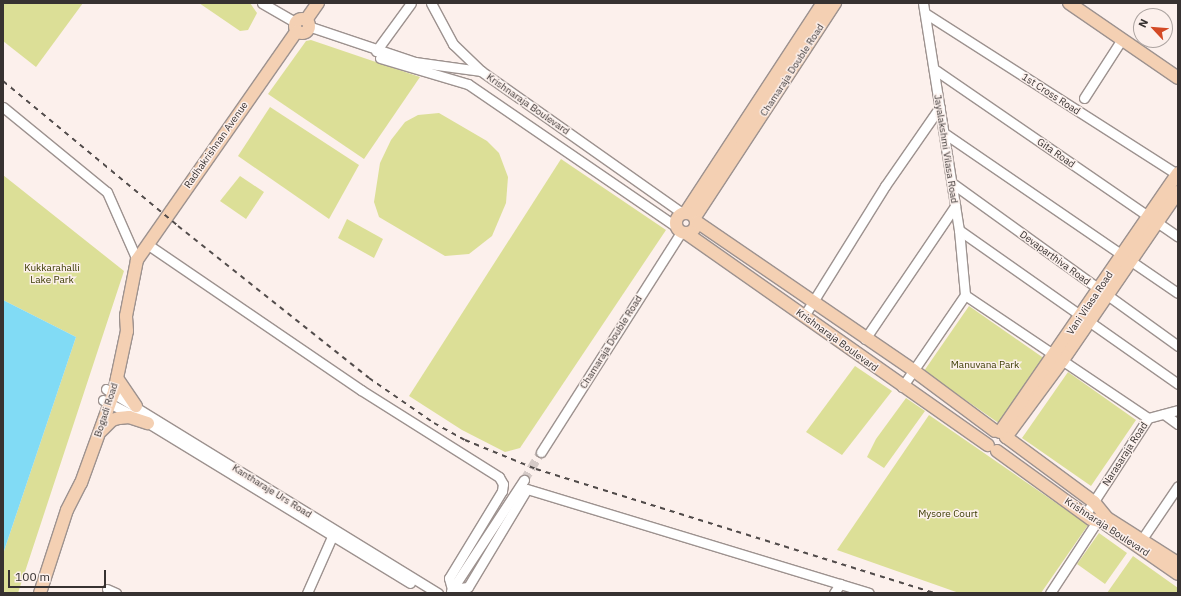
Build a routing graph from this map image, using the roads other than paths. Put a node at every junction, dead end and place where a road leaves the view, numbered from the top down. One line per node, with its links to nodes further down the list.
1 (262, 3): 10 (street)
2 (318, 3): 10 (main road, Radhakrishnan Avenue)
3 (411, 3): 12 (street)
4 (431, 3): 14 (street)
5 (823, 3): 24 (main road, Chamaraja Double Road)
6 (835, 3): 24 (main road, Chamaraja Double Road)
7 (923, 3): 9 (street, Jayalakshmi Vilasa Road)
8 (1069, 3): 11 (main road)
9 (925, 13): 13 (street, Jayalakshmi Vilasa Road); 20 (street, 1st Cross Road)
10 (302, 26): 12 (street, Krishnaraja Boulevard); 27 (street, Krishnaraja Boulevard); 29 (main road, Radhakrishnan Avenue)
11 (1122, 39): 15 (main road); 16 (street)
12 (376, 51): 14 (street, Krishnaraja Boulevard)
13 (934, 69): 17 (street, Jayalakshmi Vilasa Road); 25 (street, Gita Road)
14 (481, 71): 24 (street, Krishnaraja Boulevard)
15 (1178, 78)
16 (1084, 98)
17 (940, 106): 19 (street, Jayalakshmi Vilasa Road); 35 (street)
18 (3, 107): 31 (street)
19 (944, 133): 21 (street, Jayalakshmi Vilasa Road); 30 (street)
20 (1178, 174): 25 (main road, Vani Vilasa Road)
21 (952, 183): 23 (street, Jayalakshmi Vilasa Road); 33 (street, Devaparthiva Road)
22 (1178, 192): 25 (main road, Vani Vilasa Road)
23 (955, 206): 26 (street, Jayalakshmi Vilasa Road); 39 (street)
24 (690, 216): 27 (main road); 27 (main road); 35 (main road, Krishnaraja Boulevard)
25 (1152, 220): 28 (street, Gita Road); 30 (main road, Vani Vilasa Road)
26 (959, 230): 34 (street, Jayalakshmi Vilasa Road); 38 (street)
27 (681, 231): 37 (main road, Krishnaraja Boulevard); 56 (street, Chamaraja Double Road)
28 (1178, 237)
29 (147, 244): 31 (main road, Radhakrishnan Avenue); 69 (street)
30 (1127, 258): 32 (street); 33 (main road, Vani Vilasa Road)
31 (138, 260): 36 (main road, Bogadi Road)
32 (1178, 292)
33 (1102, 293): 38 (main road, Vani Vilasa Road); 40 (street, Devaparthiva Road)
34 (965, 295): 41 (street); 42 (street)
35 (813, 302): 37 (street); 39 (main road, Krishnaraja Boulevard)
36 (126, 316): 43 (main road, Bogadi Road); 46 (main road, Bogadi Road)
37 (804, 316): 45 (main road, Krishnaraja Boulevard)
38 (1085, 318): 41 (main road, Vani Vilasa Road); 44 (street)
39 (865, 339): 42 (main road, Krishnaraja Boulevard)
40 (1178, 346)
41 (1058, 357): 50 (street); 54 (main road, Vani Vilasa Road)
42 (913, 370): 45 (street); 54 (main road, Krishnaraja Boulevard)
43 (117, 378): 46 (main road, Bogadi Road); 47 (main road)
44 (1178, 384)
45 (902, 387): 55 (main road, Krishnaraja Boulevard)
46 (108, 396): 47 (street, Kantharaje Urs Road); 51 (street, Kantharaje Urs Road); 53 (main road, Bogadi Road); 60 (main road, Bogadi Road)
47 (136, 406): 57 (street, Kantharaje Urs Road)
48 (1178, 410): 49 (street, Narasaraja Road)
49 (1164, 414): 50 (street, Narasaraja Road); 52 (street)
50 (1148, 418): 61 (street, Narasaraja Road)
51 (148, 423): 53 (main road); 57 (street, Kantharaje Urs Road)
52 (1178, 424)
53 (100, 431): 60 (main road, Bogadi Road)
54 (1000, 433): 55 (main road); 55 (main road); 61 (main road, Krishnaraja Boulevard)
55 (992, 448): 62 (main road, Krishnaraja Boulevard)
56 (541, 452)
57 (230, 470): 64 (street, Kantharaje Urs Road)
58 (524, 480): 69 (street)
59 (1178, 486): 65 (street)
60 (71, 500): 70 (main road, Bogadi Road)
61 (1094, 502): 62 (street, Narasaraja Road); 63 (main road, Krishnaraja Boulevard)
62 (1085, 515): 63 (main road, Krishnaraja Boulevard)
63 (1100, 516): 65 (main road, Krishnaraja Boulevard); 67 (main road, Krishnaraja Boulevard); 76 (street)
64 (334, 533): 71 (street); 72 (street, Kantharaje Urs Road); 73 (street, Kantharaje Urs Road)
65 (1142, 539): 66 (main road, Krishnaraja Boulevard)
66 (1178, 563)
67 (1178, 574)
68 (840, 584): 69 (street); 74 (street); 75 (street)
69 (450, 592)
70 (40, 593)
71 (307, 593)
72 (427, 593)
73 (438, 593)
74 (834, 593)
75 (869, 593)
76 (1050, 593)

